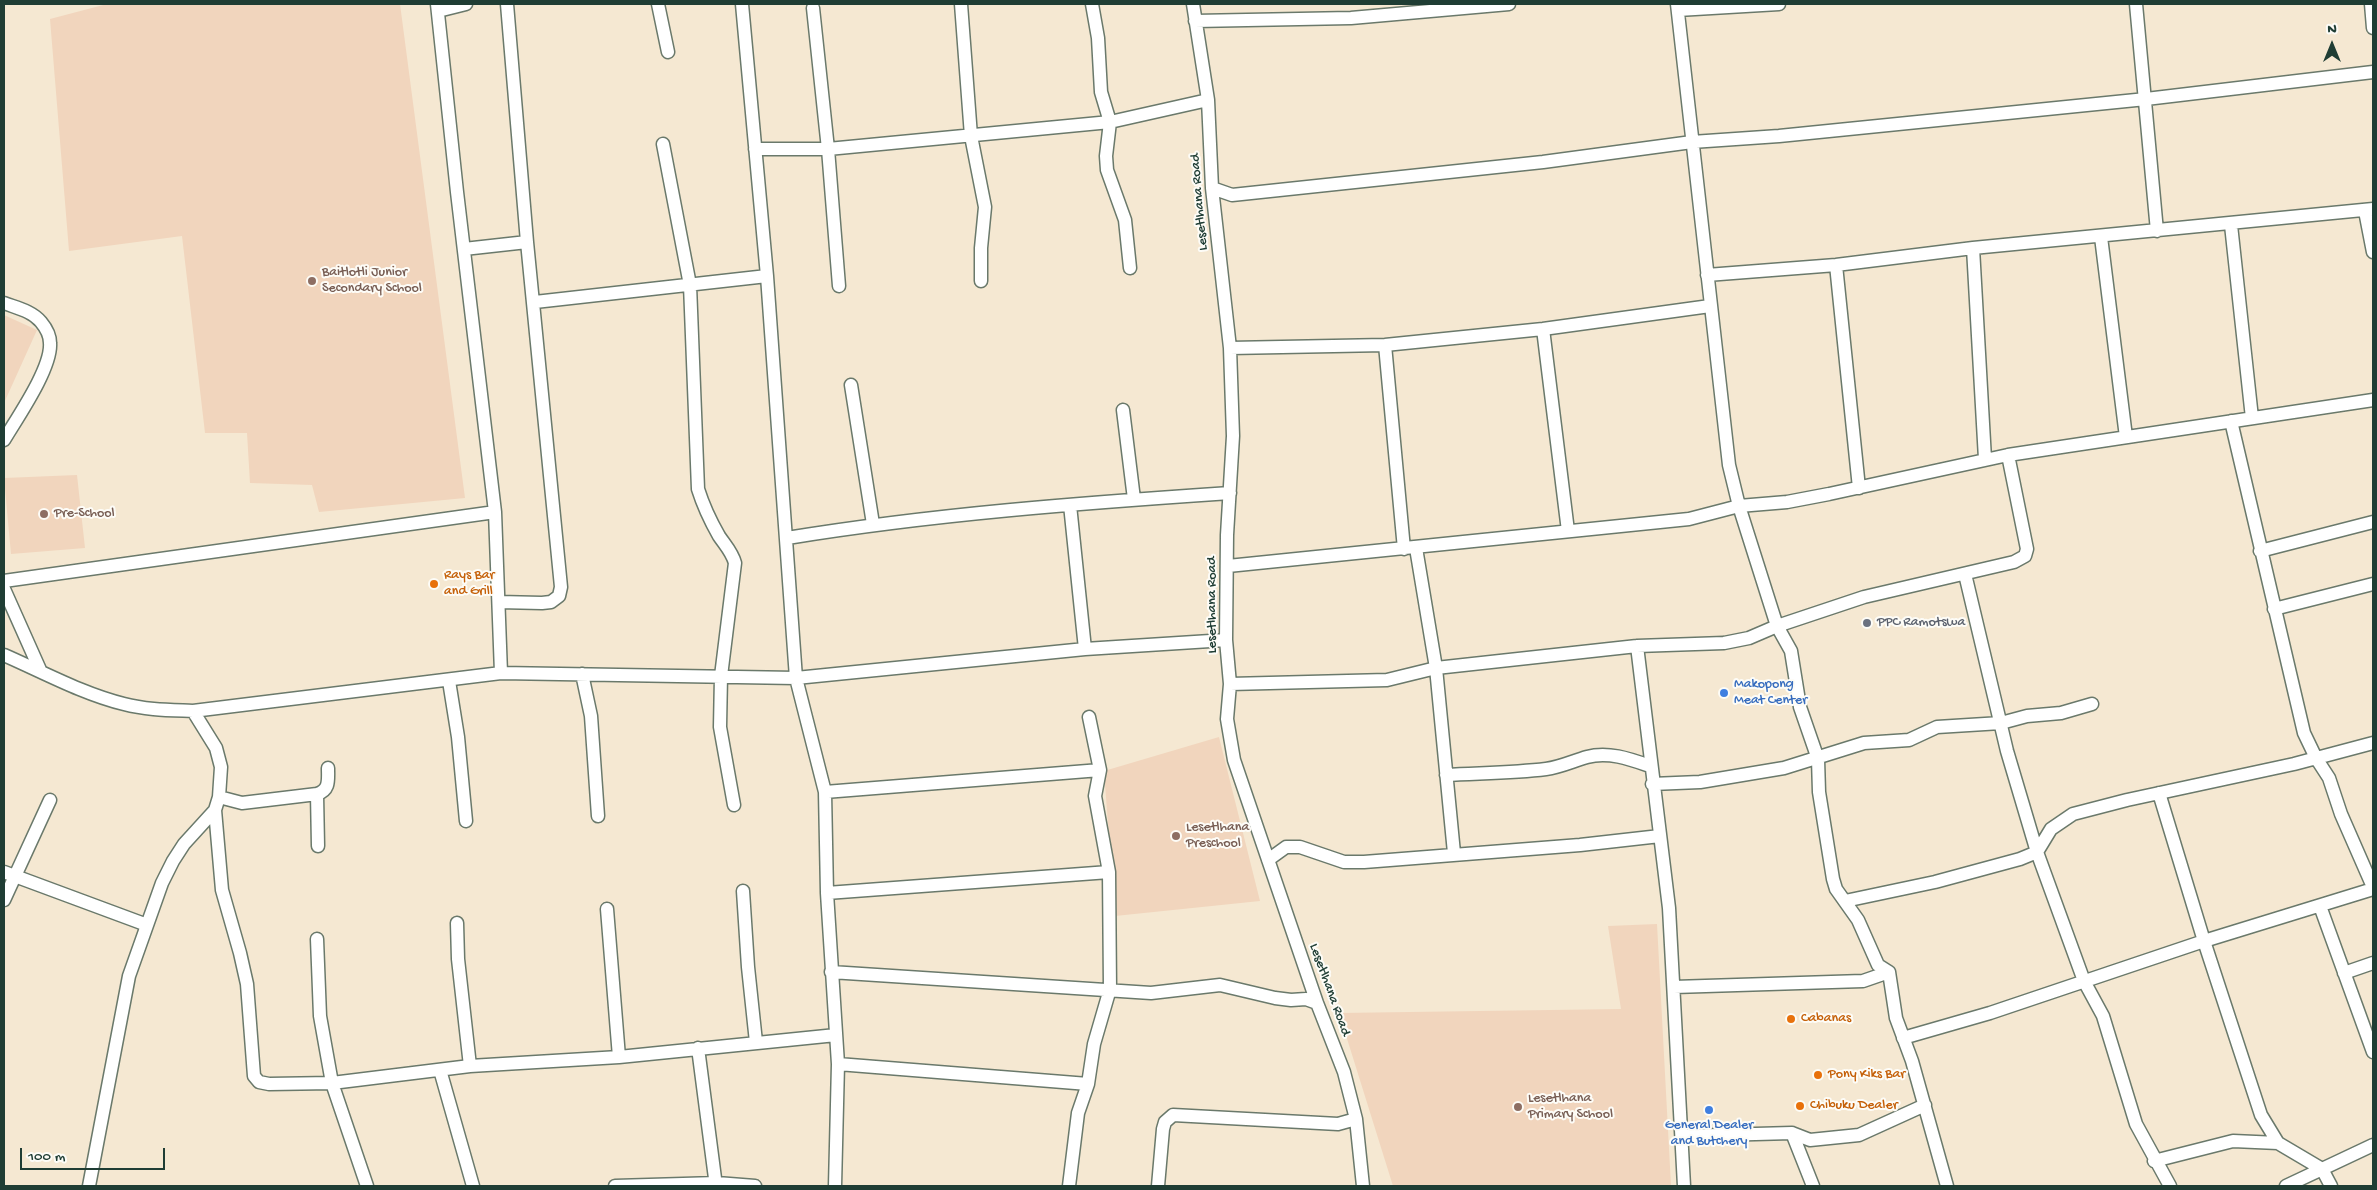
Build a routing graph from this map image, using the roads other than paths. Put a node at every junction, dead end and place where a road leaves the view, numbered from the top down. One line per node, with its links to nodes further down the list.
1 (466, 4): 13 (street)
2 (507, 4): 32 (street)
3 (658, 4): 17 (street)
4 (742, 4): 25 (street)
5 (961, 4): 22 (street)
6 (1092, 4): 21 (street)
7 (1193, 4): 15 (street, Lesetlhana Road)
8 (1510, 4): 15 (street)
9 (1779, 4): 12 (street)
10 (2136, 4): 20 (street)
11 (2371, 4): 16 (street)
12 (1677, 7): 23 (street)
13 (438, 8): 34 (street)
14 (813, 8): 26 (street)
15 (1194, 21): 19 (street, Lesetlhana Road)
16 (2373, 28)
17 (668, 52)
18 (2373, 72): 20 (street)
19 (1208, 100): 21 (street); 27 (street, Lesetlhana Road)
20 (2146, 100): 23 (street); 30 (street)
21 (1110, 122): 22 (street); 37 (street)
22 (971, 136): 26 (street); 40 (street)
23 (1692, 142): 27 (street); 39 (street)
24 (663, 144): 41 (street)
25 (755, 149): 26 (street); 38 (street)
26 (828, 149): 42 (street)
27 (1212, 188): 48 (street, Lesetlhana Road)
28 (2369, 210): 29 (street); 35 (street)
29 (2231, 225): 30 (street); 52 (street)
30 (2157, 231): 31 (street)
31 (2101, 237): 33 (street); 54 (street)
32 (528, 242): 34 (street); 44 (street)
33 (1973, 248): 36 (street); 57 (street)
34 (464, 249): 63 (street)
35 (2373, 252)
36 (1836, 265): 39 (street); 58 (street)
37 (1130, 268)
38 (767, 276): 41 (street); 67 (street)
39 (1707, 276): 45 (street)
40 (981, 281)
41 (690, 285): 44 (street); 86 (street)
42 (839, 286)
43 (4, 302): 55 (street)
44 (535, 302): 75 (street)
45 (1710, 306): 46 (street); 62 (street)
46 (1543, 329): 47 (street); 66 (street)
47 (1385, 345): 48 (street); 68 (street)
48 (1230, 348): 59 (street, Lesetlhana Road)
49 (851, 385): 65 (street)
50 (2373, 400): 52 (street)
51 (1123, 410): 60 (street)
52 (2252, 418): 53 (street)
53 (2231, 421): 54 (street); 69 (street)
54 (2126, 437): 56 (street)
55 (4, 440)
56 (2008, 455): 57 (street); 71 (street)
57 (1985, 460): 58 (street)
58 (1859, 488): 62 (street)
59 (1230, 493): 60 (street); 70 (street, Lesetlhana Road)
60 (1134, 499): 61 (street)
61 (1070, 505): 65 (street); 80 (street)
62 (1739, 506): 66 (street); 77 (street)
63 (495, 512): 72 (street); 75 (street)
64 (2373, 522): 69 (street)
65 (873, 524): 67 (street)
66 (1568, 531): 68 (street)
67 (787, 538): 87 (street)
68 (1410, 548): 70 (street); 82 (street)
69 (2260, 551): 76 (street)
70 (1228, 566): 78 (street, Lesetlhana Road)
71 (1965, 574): 77 (street); 93 (street)
72 (4, 581)
73 (2373, 584): 76 (street)
74 (4, 589): 83 (street)
75 (499, 602): 84 (street)
76 (2274, 609): 95 (street)
77 (1777, 626): 79 (street); 96 (street)
78 (1226, 640): 80 (street); 89 (street, Lesetlhana Road)
79 (1636, 646): 82 (street); 97 (street)
80 (1085, 649): 87 (street)
81 (4, 655): 83 (street)
82 (1436, 668): 89 (street); 100 (street)
83 (40, 672): 91 (street)
84 (501, 673): 85 (street); 88 (street)
85 (582, 674): 86 (street); 109 (street)
86 (721, 676): 87 (street); 107 (street)
87 (796, 678): 102 (street)
88 (449, 681): 91 (street); 110 (street)
89 (1230, 684): 115 (street, Lesetlhana Road)
90 (2092, 704): 93 (street)
91 (193, 711): 105 (street)
92 (1089, 718): 99 (street)
93 (2001, 723): 96 (street); 113 (street)
94 (2373, 742): 95 (street)
95 (2316, 758): 103 (street); 118 (street)
96 (1818, 759): 101 (street); 122 (street)
97 (1650, 766): 100 (street); 101 (street)
98 (328, 768): 104 (street)
99 (1100, 770): 102 (street); 116 (street)
100 (1446, 775): 114 (street)
101 (1652, 784): 111 (street)
102 (825, 792): 120 (street)
103 (2159, 793): 113 (street); 128 (street)
104 (317, 794): 105 (street); 112 (street)
105 (218, 797): 108 (street)
106 (50, 800): 117 (street)
107 (734, 805)
108 (214, 810): 126 (street); 146 (street)
109 (598, 816)
110 (466, 821)
111 (1660, 836): 114 (street); 134 (street)
112 (318, 846)
113 (2037, 852): 122 (street); 133 (street)
114 (1454, 853): 115 (street)
115 (1268, 860): 136 (street, Lesetlhana Road)
116 (1109, 872): 120 (street); 135 (street)
117 (9, 874): 121 (street); 126 (street)
118 (2373, 888): 123 (street)
119 (742, 891): 139 (street)
120 (827, 892): 130 (street)
121 (4, 900)
122 (1845, 901): 131 (street)
123 (2320, 906): 128 (street); 132 (street)
124 (607, 909): 142 (street)
125 (457, 923): 144 (street)
126 (147, 925): 157 (street)
127 (317, 939): 146 (street)
128 (2204, 941): 133 (street); 152 (street)
129 (2373, 963): 132 (street)
130 (832, 972): 135 (street); 137 (street)
131 (1889, 972): 134 (street); 138 (street)
132 (2344, 973): 141 (street)
133 (2084, 981): 138 (street); 154 (street)
134 (1674, 987): 151 (street)
135 (1110, 989): 136 (street); 147 (street)
136 (1317, 1002): 149 (street, Lesetlhana Road)
137 (836, 1035): 139 (street); 143 (street)
138 (1904, 1038): 148 (street)
139 (756, 1042): 140 (street)
140 (698, 1048): 142 (street); 156 (street)
141 (2373, 1052)
142 (619, 1057): 144 (street)
143 (838, 1064): 147 (street); 162 (street)
144 (470, 1066): 145 (street)
145 (440, 1070): 146 (street); 159 (street)
146 (332, 1083): 158 (street)
147 (1088, 1084): 163 (street)
148 (1925, 1105): 150 (street); 168 (street)
149 (1356, 1119): 164 (street); 165 (street, Lesetlhana Road)
150 (1792, 1133): 151 (street); 167 (street)
151 (1682, 1136): 166 (street)
152 (2278, 1142): 154 (street); 155 (street)
153 (2373, 1145): 155 (street)
154 (2154, 1160): 169 (street)
155 (2322, 1169): 170 (street); 171 (street)
156 (716, 1185): 160 (street); 161 (street)
157 (89, 1186)
158 (367, 1186)
159 (473, 1186)
160 (615, 1186)
161 (748, 1186)
162 (835, 1186)
163 (1069, 1186)
164 (1158, 1186)
165 (1363, 1186)
166 (1684, 1186)
167 (1813, 1186)
168 (1947, 1186)
169 (2170, 1186)
170 (2286, 1186)
171 (2331, 1186)

